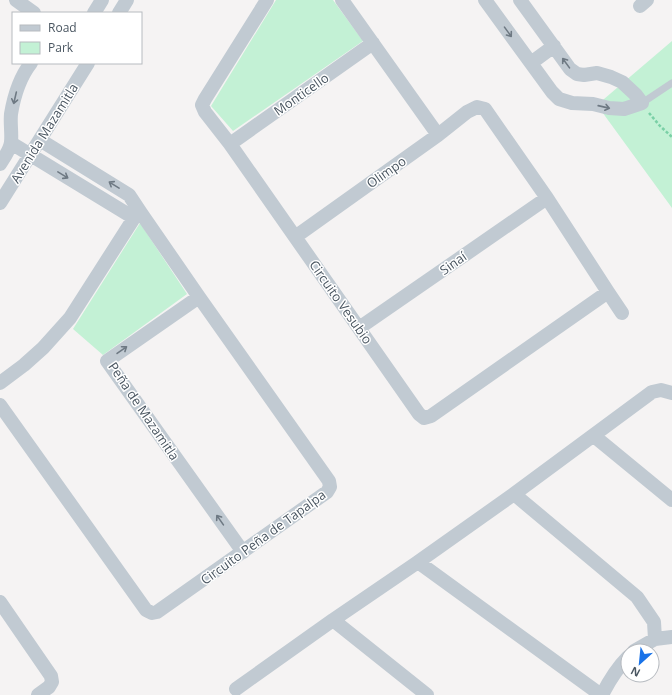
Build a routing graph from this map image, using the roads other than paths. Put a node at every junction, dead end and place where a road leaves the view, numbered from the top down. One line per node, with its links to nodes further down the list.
1 (16, 0): 8 (street)
2 (102, 0): 9 (street)
3 (127, 0): 10 (street)
4 (268, 0): 22 (street, Circuito Vesubio)
5 (342, 0): 11 (street)
6 (485, 0): 13 (street, one-way to 13)
7 (520, 0): 12 (street)
8 (33, 12)
9 (95, 12)
10 (120, 12)
11 (373, 43): 19 (street); 22 (street, Monticello)
12 (554, 46): 13 (street); 17 (street, one-way to 12)
13 (531, 63): 17 (street, one-way to 17)
14 (30, 64): 18 (street, Avenida Mazamitla, one-way to 18)
15 (87, 64): 20 (street, Avenida Mazamitla)
16 (672, 83): 17 (lane)
17 (642, 102)
18 (5, 112): 21 (street, Avenida Mazamitla)
19 (438, 135): 25 (street, Olimpo); 28 (street, Olimpo)
20 (40, 140): 23 (street, Avenida Mazamitla); 27 (street, Circuito Peña de Tapalpa, one-way to 20)
21 (11, 144): 23 (street, Circuito Peña de Tapalpa); 24 (street, Avenida Mazamitla)
22 (230, 144): 28 (street, Circuito Vesubio)
23 (30, 155): 26 (street, Avenida Mazamitla); 27 (street, Circuito Peña de Tapalpa, one-way to 27)
24 (0, 164)
25 (547, 198): 29 (street); 32 (street, Sinaí)
26 (0, 203)
27 (137, 215): 30 (street, Circuito Peña de Tapalpa); 33 (street)
28 (295, 237): 32 (street, Circuito Vesubio)
29 (608, 292): 31 (street); 32 (street, Circuito Vesubio)
30 (199, 297): 39 (street, Circuito Peña de Tapalpa); 39 (street, Peña de Mazamitla, one-way to 30)
31 (622, 312)
32 (359, 328)
33 (0, 383)
34 (672, 393): 36 (street)
35 (0, 405): 39 (street, Circuito Peña de Tapalpa)
36 (594, 436): 37 (street); 38 (street)
37 (514, 494): 40 (street); 44 (street)
38 (672, 500)
39 (243, 552)
40 (418, 562): 42 (street); 50 (street)
41 (0, 602): 48 (street)
42 (333, 620): 47 (street); 49 (street)
43 (672, 637): 44 (street)
44 (655, 639): 45 (street)
45 (648, 643)
46 (620, 666): 50 (street)
47 (236, 693)
48 (38, 695)
49 (427, 695)
50 (602, 695)

